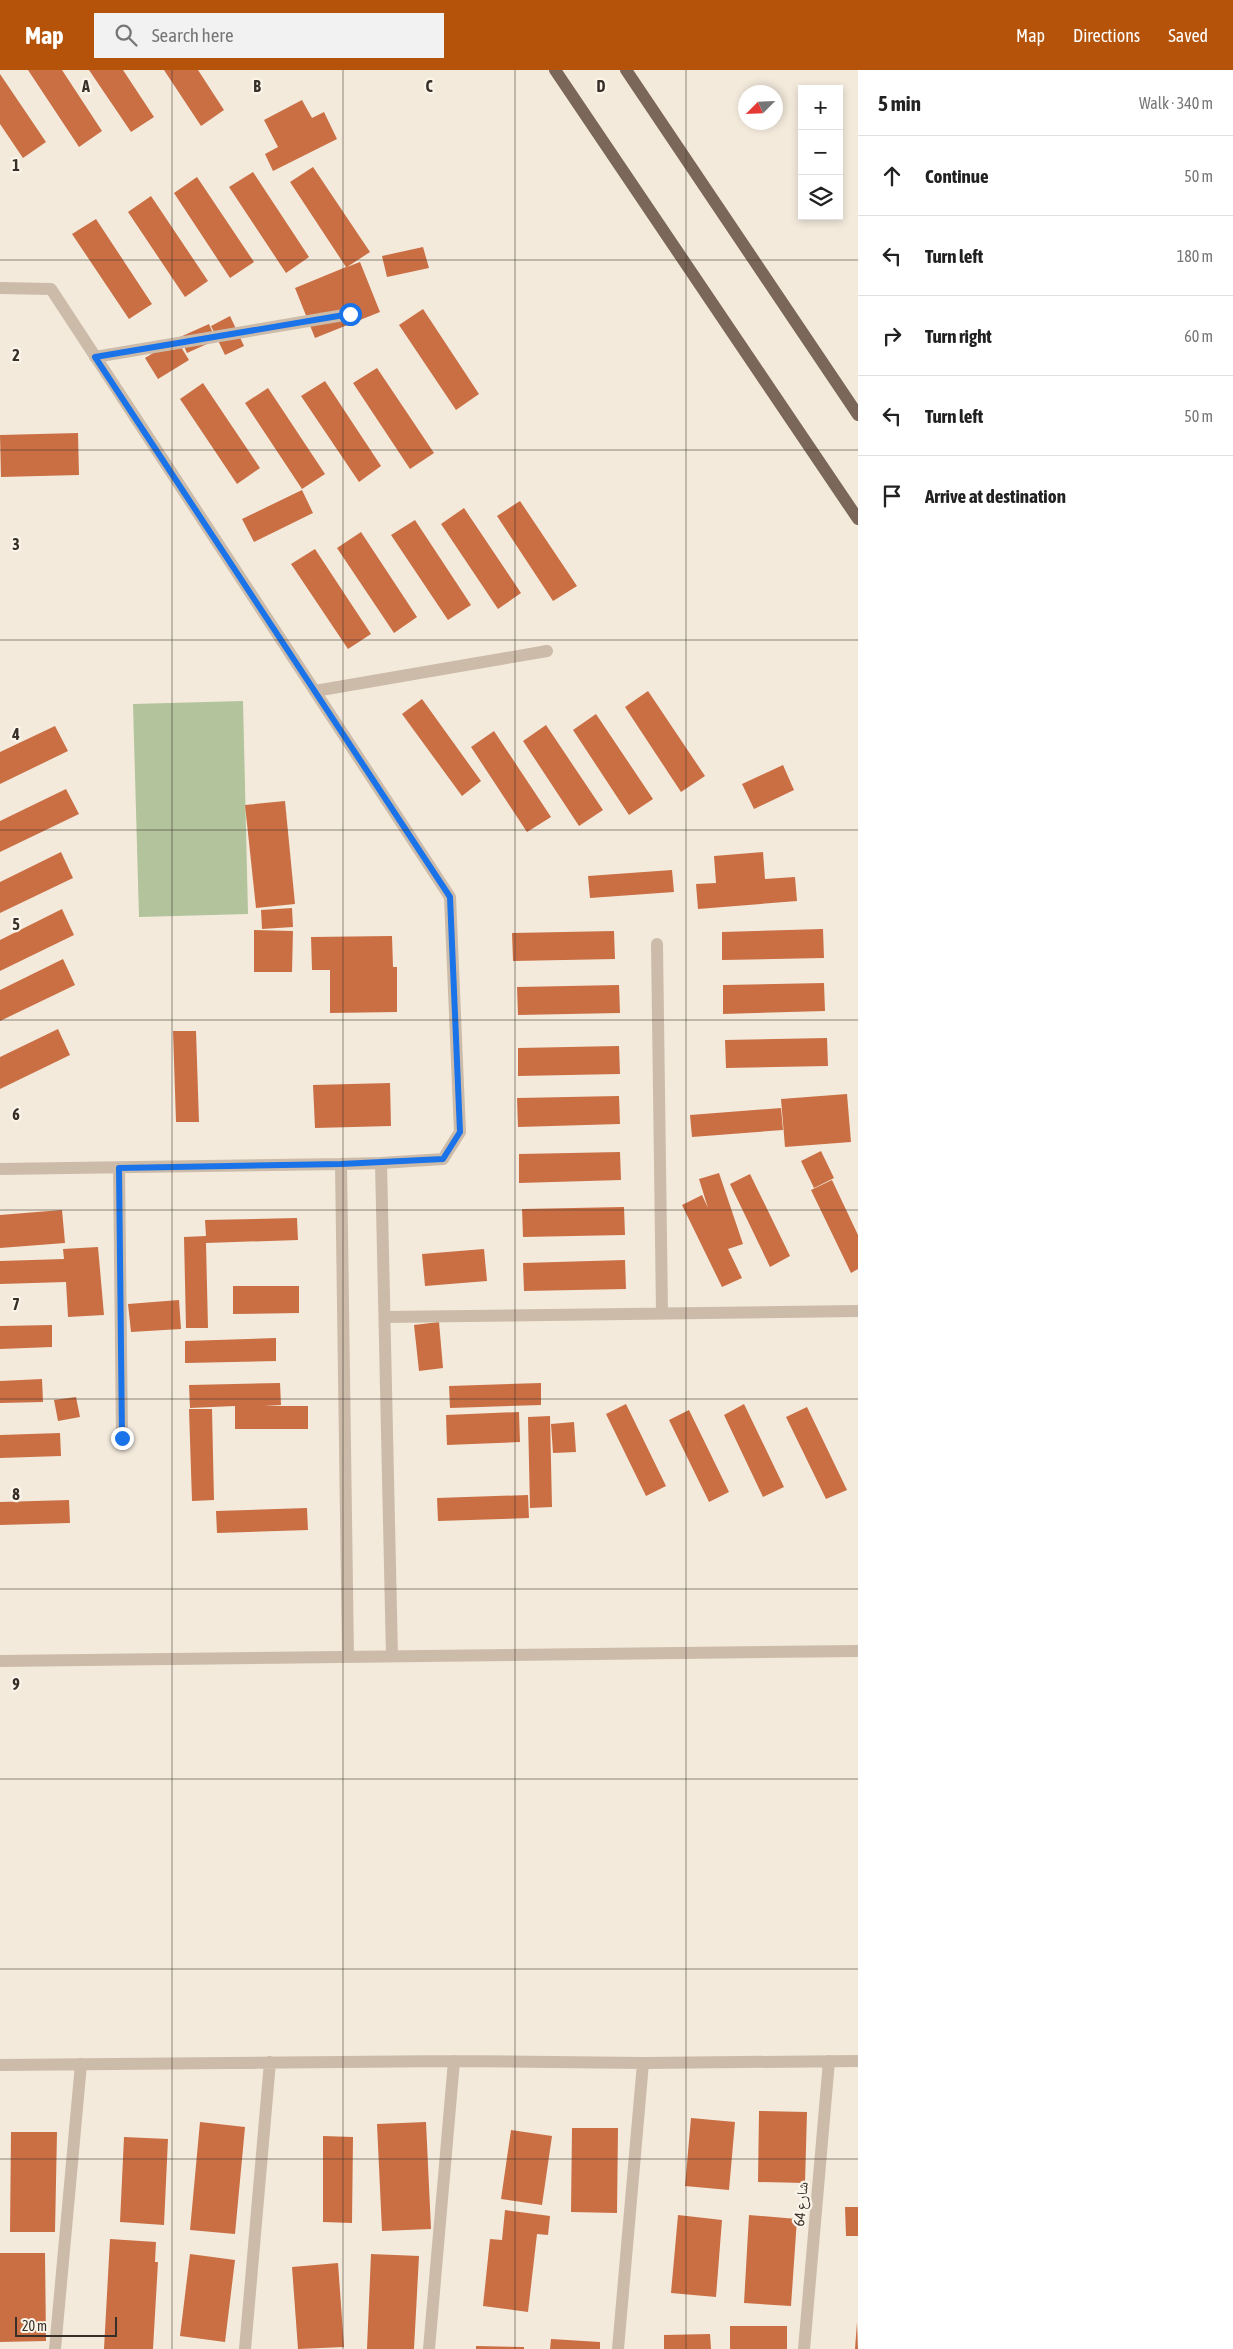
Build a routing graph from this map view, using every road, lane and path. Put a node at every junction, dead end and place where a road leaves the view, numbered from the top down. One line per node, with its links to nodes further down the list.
1 (555, 70): 7 (main road)
2 (626, 70): 6 (main road)
3 (0, 288): 5 (street)
4 (350, 314): 5 (street)
5 (95, 357): 9 (street)
6 (858, 416)
7 (858, 519)
8 (547, 651): 9 (street)
9 (315, 691): 11 (street)
10 (657, 944): 16 (street)
11 (382, 1163): 12 (street); 17 (street)
12 (341, 1164): 13 (street); 21 (street)
13 (119, 1168): 14 (street); 18 (street)
14 (0, 1169)
15 (858, 1311): 16 (street)
16 (662, 1313): 17 (street)
17 (385, 1317): 20 (street)
18 (122, 1438)
19 (858, 1651): 20 (street)
20 (392, 1656): 21 (street)
21 (348, 1657): 22 (street)
22 (0, 1661)
23 (454, 2061): 26 (street); 27 (street); 32 (street)
24 (829, 2061): 25 (street); 27 (street); 34 (street, شارع 64)
25 (858, 2061)
26 (270, 2062): 28 (street); 31 (street)
27 (643, 2063): 33 (street)
28 (81, 2064): 29 (street); 30 (street)
29 (0, 2065)
30 (55, 2349)
31 (245, 2349)
32 (429, 2349)
33 (618, 2349)
34 (804, 2349)

